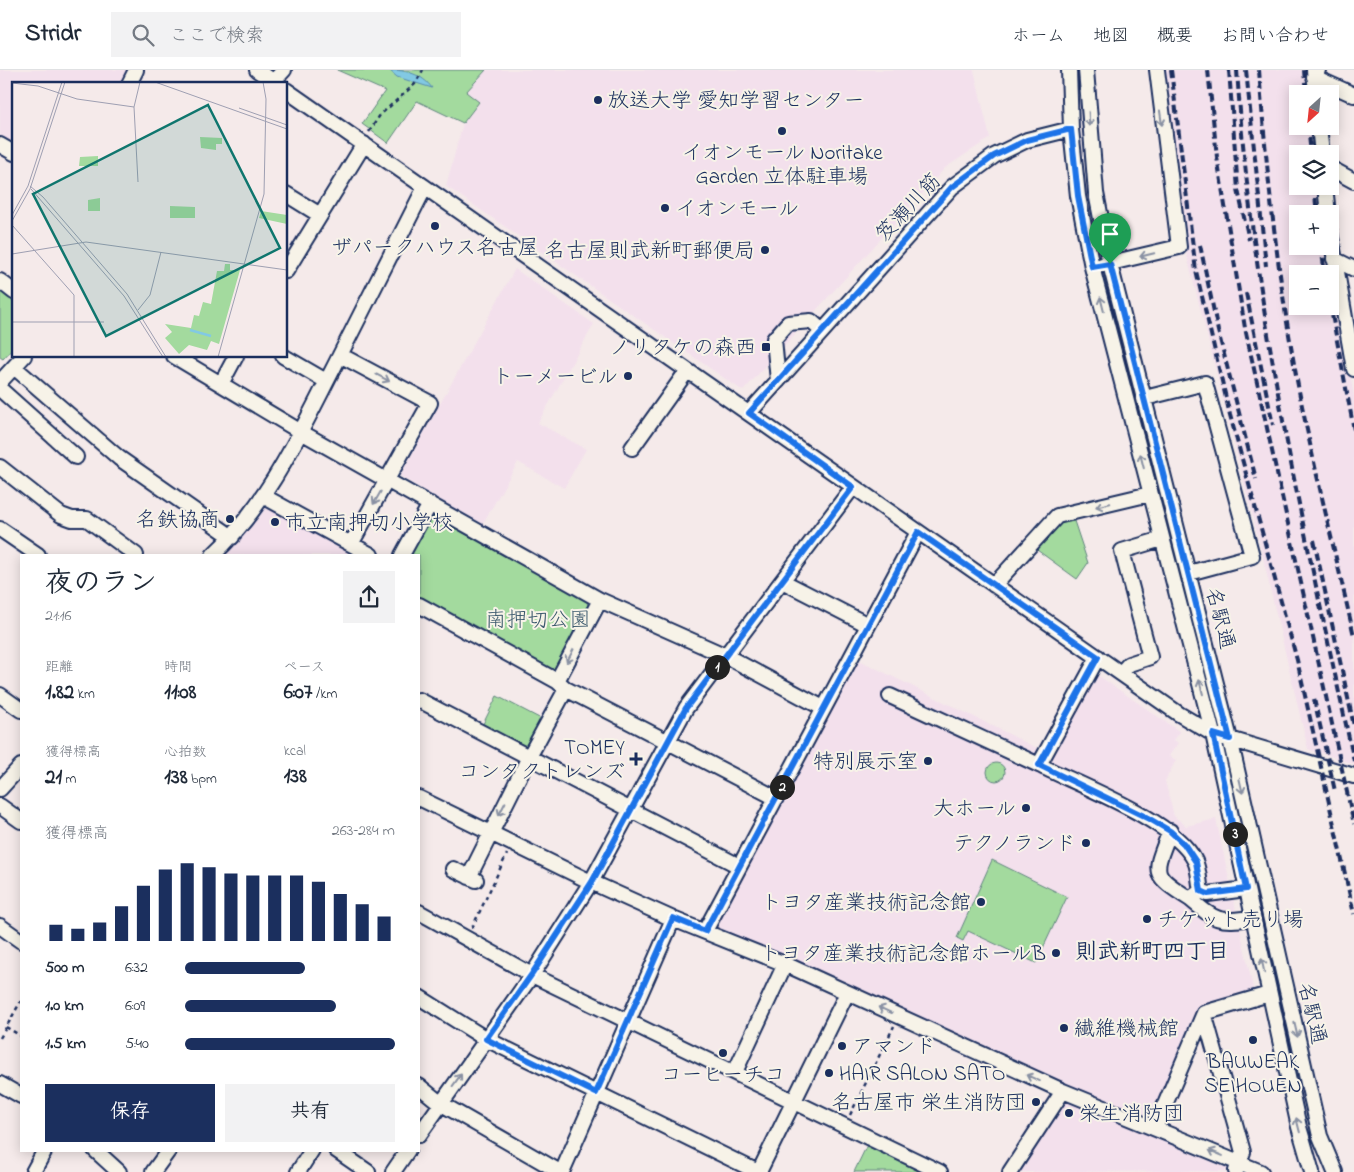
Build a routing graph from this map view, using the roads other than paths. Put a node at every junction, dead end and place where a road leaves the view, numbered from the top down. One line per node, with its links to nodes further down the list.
1 (136, 70): 8 (street)
2 (257, 70): 9 (street)
3 (284, 70): 10 (street)
4 (1086, 70): 25 (street, 名駅通, one-way to 25)
5 (1156, 70): 25 (street, one-way to 25)
6 (1315, 72): 11 (street); 13 (street)
7 (1066, 73): 14 (street, 名駅通)
8 (130, 82)
9 (273, 82)
10 (275, 82)
11 (1316, 85)
12 (288, 91): 15 (street)
13 (1354, 94)
14 (1071, 129): 26 (street, 名駅通); 31 (street, 笈瀬川筋)
15 (366, 140): 20 (street); 22 (street)
16 (0, 144): 17 (street)
17 (12, 152)
18 (1339, 173): 19 (street)
19 (1354, 181)
20 (426, 187): 33 (street); 39 (street)
21 (288, 195): 22 (street)
22 (320, 215): 27 (street)
23 (1333, 255): 24 (street)
24 (1334, 259): 28 (street); 32 (street)
25 (1110, 264): 26 (street); 44 (street, 名駅通)
26 (1092, 267): 52 (street, 名駅通, one-way to 26)
27 (288, 268)
28 (1354, 269)
29 (0, 281): 30 (street)
30 (12, 290)
31 (822, 331): 40 (street, 笈瀬川筋); 40 (street)
32 (1352, 352): 38 (street)
33 (340, 355): 41 (street); 50 (street, one-way to 50)
34 (177, 358): 42 (street)
35 (235, 358): 42 (street)
36 (286, 358): 41 (street)
37 (9, 369): 57 (street)
38 (1354, 370)
39 (687, 371): 45 (street); 47 (street)
40 (778, 380): 45 (street, 笈瀬川筋)
41 (326, 381): 46 (street)
42 (221, 384): 46 (street)
43 (0, 390): 48 (street)
44 (1145, 398): 65 (street, 名駅通); 65 (street)
45 (749, 413): 51 (street)
46 (301, 432): 50 (street); 53 (street)
47 (632, 448)
48 (76, 457)
49 (0, 467): 61 (street)
50 (387, 480): 54 (street); 59 (street, one-way to 59)
51 (853, 487): 56 (street); 66 (street)
52 (1150, 494): 58 (street, 名駅通); 67 (street, one-way to 67)
53 (263, 496): 57 (street); 59 (street)
54 (430, 504): 64 (street); 68 (street)
55 (0, 529): 60 (street)
56 (918, 532): 67 (street); 70 (street)
57 (232, 537): 62 (street)
58 (1162, 539): 73 (street); 80 (street, 名駅通, one-way to 58)
59 (351, 544): 63 (street)
60 (37, 554)
61 (135, 554)
62 (214, 554)
63 (369, 554)
64 (403, 554)
65 (1189, 573): 81 (street, 名駅通)
66 (782, 581): 70 (street); 71 (street)
67 (994, 585): 72 (street)
68 (600, 600): 71 (street); 74 (street, one-way to 74)
69 (420, 606): 74 (street)
70 (868, 625): 78 (street)
71 (726, 656): 78 (street); 82 (street)
72 (1098, 657): 73 (street); 84 (street)
73 (1121, 674): 80 (street)
74 (562, 685): 82 (street); 83 (street)
75 (0, 695): 79 (street)
76 (890, 696): 84 (street)
77 (420, 701): 83 (street)
78 (823, 708): 89 (street)
79 (20, 709)
80 (1213, 734): 81 (street); 98 (street, 名駅通)
81 (1230, 739): 86 (street); 143 (street, 名駅通, one-way to 143)
82 (667, 743): 89 (street); 91 (street)
83 (529, 757): 91 (street); 94 (street, one-way to 94)
84 (1039, 765): 93 (street)
85 (20, 767): 87 (street)
86 (1354, 776)
87 (0, 789)
88 (420, 798): 94 (street)
89 (776, 798): 95 (street)
90 (0, 806): 92 (street)
91 (631, 810): 95 (street); 97 (street)
92 (20, 819)
93 (1170, 831): 99 (street); 99 (street)
94 (490, 832): 96 (street); 97 (street)
95 (739, 866): 104 (street)
96 (453, 869)
97 (592, 882): 101 (street); 107 (street)
98 (1246, 889): 99 (street); 102 (street, 名駅通)
99 (1195, 895): 102 (street)
100 (420, 913): 107 (street)
101 (673, 918): 104 (street); 112 (street)
102 (1253, 918): 109 (street, 名駅通, one-way to 102)
103 (0, 926): 105 (street)
104 (705, 931): 106 (street)
105 (20, 940)
106 (785, 964): 108 (street); 114 (street)
107 (532, 974): 112 (street); 113 (street)
108 (847, 993): 117 (street, one-way to 108); 120 (street)
109 (1269, 994): 111 (street); 142 (street, 名駅通, one-way to 109)
110 (420, 998): 113 (street)
111 (1204, 1013): 122 (street); 130 (street)
112 (628, 1020): 114 (street); 118 (street)
113 (486, 1039): 118 (street); 121 (street, one-way to 113)
114 (735, 1072): 120 (street)
115 (0, 1084): 119 (street)
116 (420, 1087): 121 (street)
117 (1063, 1091): 122 (street); 140 (street)
118 (596, 1093): 137 (street); 138 (street)
119 (20, 1095)
120 (794, 1100): 138 (street); 139 (street)
121 (440, 1103): 123 (street); 137 (street)
122 (1155, 1128): 130 (street, one-way to 122)
123 (420, 1131)
124 (44, 1152): 131 (street)
125 (97, 1152): 132 (street)
126 (168, 1152): 133 (street)
127 (311, 1152): 134 (street)
128 (339, 1152): 135 (street)
129 (407, 1152): 136 (street)
130 (1238, 1168): 141 (street)
131 (33, 1172)
132 (119, 1172)
133 (153, 1172)
134 (298, 1172)
135 (368, 1172)
136 (394, 1172)
137 (561, 1172)
138 (759, 1172)
139 (940, 1172)
140 (1010, 1172)
141 (1261, 1172)
142 (1312, 1172)
143 (1335, 1172)

